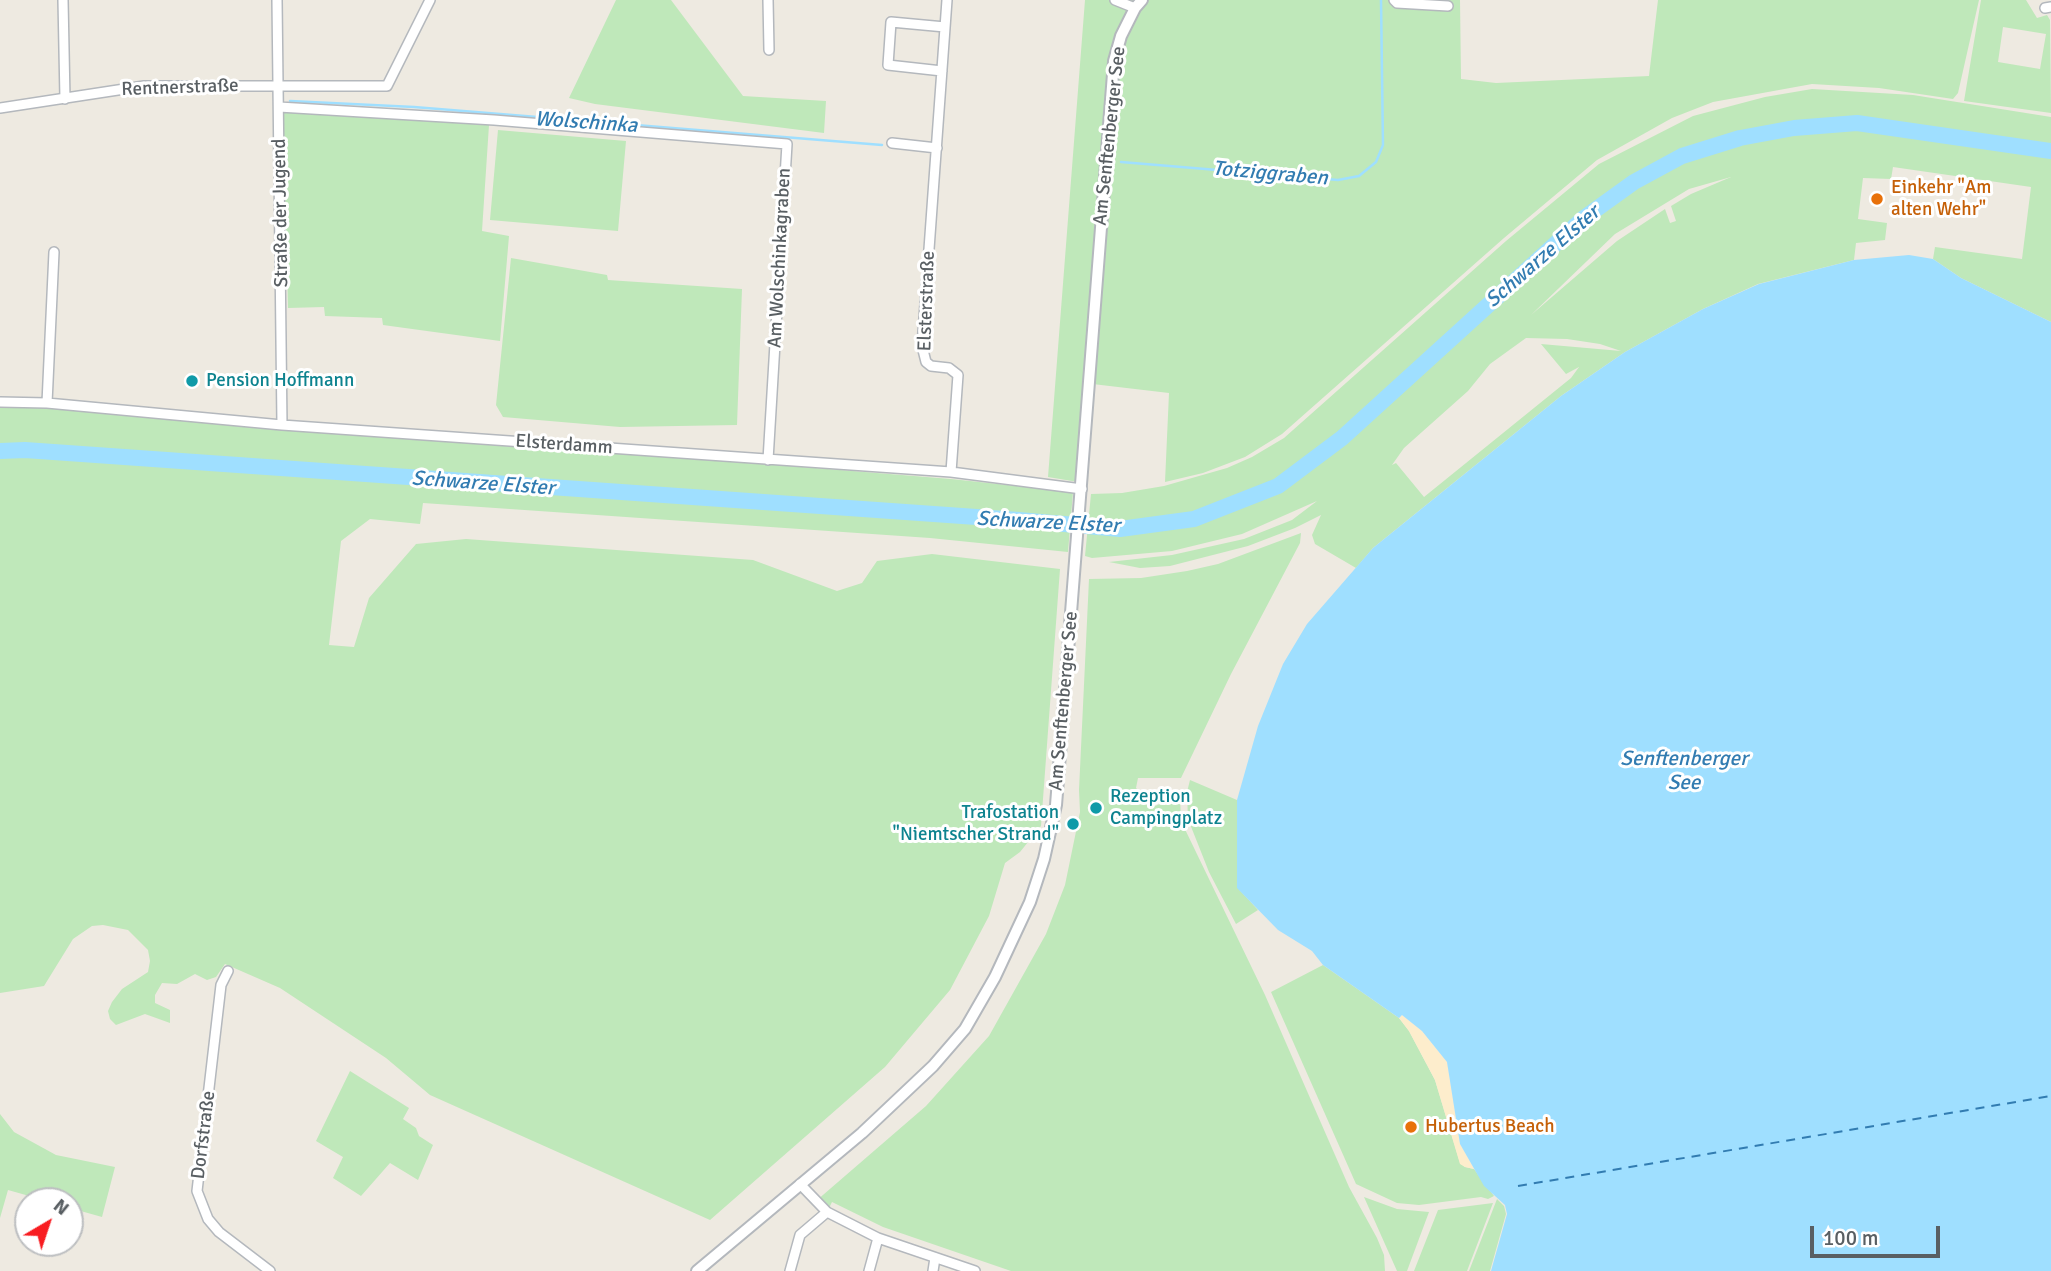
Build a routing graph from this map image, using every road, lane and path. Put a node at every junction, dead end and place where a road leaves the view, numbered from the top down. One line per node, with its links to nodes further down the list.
1 (63, 0): 14 (street)
2 (277, 0): 13 (street, Straße der Jugend)
3 (430, 0): 13 (street, Rentnerstraße)
4 (768, 0): 11 (street)
5 (947, 0): 10 (street, Elsterstraße)
6 (1115, 0): 8 (street)
7 (1394, 0): 9 (street)
8 (1138, 4): 25 (street, Am Senftenberger See)
9 (1448, 6)
10 (945, 27): 12 (street, Elsterstraße); 12 (street)
11 (769, 50)
12 (942, 71): 18 (street, Elsterstraße)
13 (278, 86): 14 (street, Rentnerstraße); 15 (street, Straße der Jugend)
14 (65, 99): 16 (street, Rentnerstraße)
15 (279, 107): 22 (street, Straße der Jugend); 23 (street, Am Wolschinkagraben)
16 (0, 108)
17 (892, 143): 18 (street)
18 (937, 148): 24 (street, Elsterstraße)
19 (54, 252): 21 (street)
20 (0, 402): 21 (street, Elsterdamm)
21 (47, 403): 22 (street, Elsterdamm)
22 (282, 425): 23 (street, Elsterdamm)
23 (768, 460): 24 (street, Elsterdamm)
24 (951, 472): 25 (street, Elsterdamm)
25 (1082, 489): 27 (street, Am Senftenberger See)
26 (228, 971): 31 (street, Dorfstraße)
27 (800, 1184): 28 (street); 32 (street, Am Senftenberger See)
28 (827, 1212): 29 (street); 33 (street)
29 (878, 1238): 30 (street); 34 (street)
30 (935, 1258): 35 (street); 36 (street)
31 (270, 1271)
32 (697, 1271)
33 (790, 1271)
34 (869, 1271)
35 (933, 1271)
36 (975, 1271)

